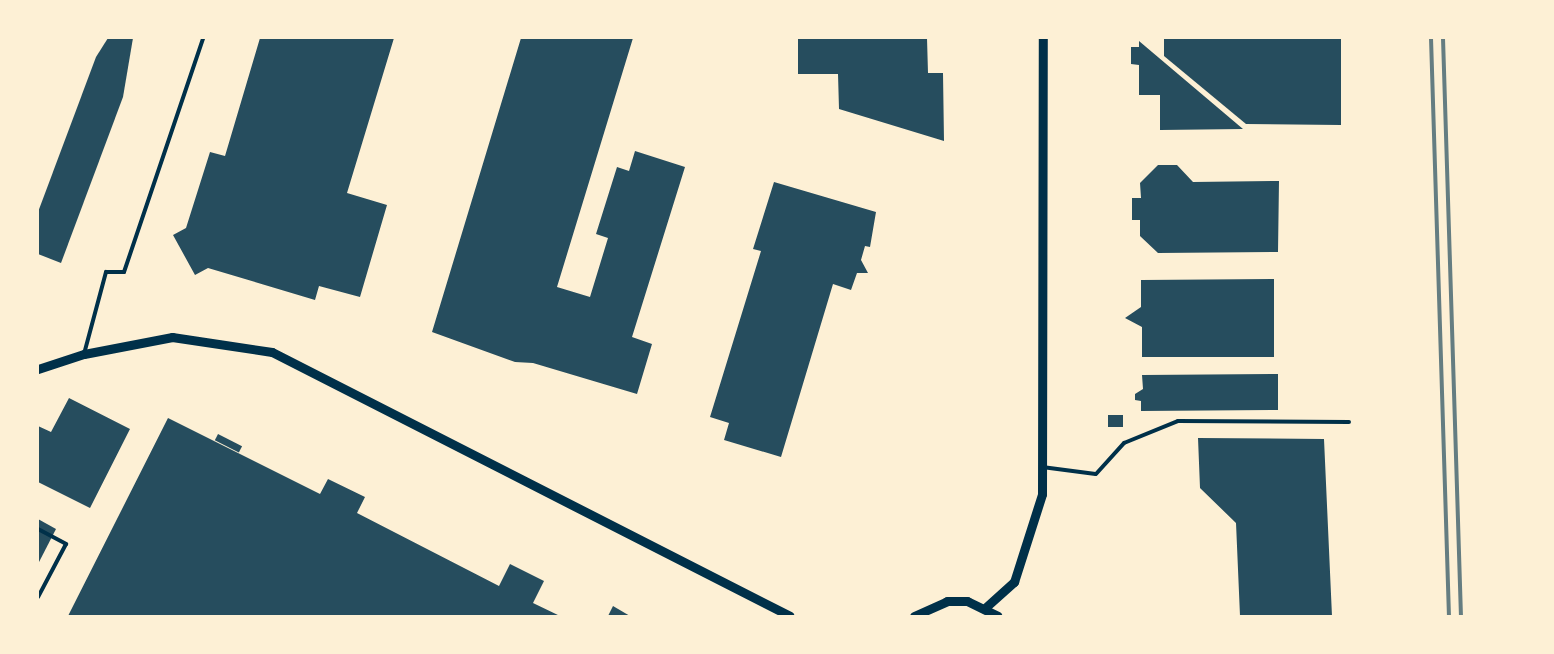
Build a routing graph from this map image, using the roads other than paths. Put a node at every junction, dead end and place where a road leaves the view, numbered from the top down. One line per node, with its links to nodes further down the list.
1 (203, 38): 3 (lane)
2 (1044, 38): 6 (street)
3 (84, 354): 4 (street); 10 (street)
4 (38, 369)
5 (1349, 422): 6 (lane)
6 (1042, 467): 9 (street)
7 (38, 529): 8 (lane)
8 (38, 597)
9 (986, 608): 11 (street); 12 (street)
10 (790, 616)
11 (914, 616)
12 (998, 616)

